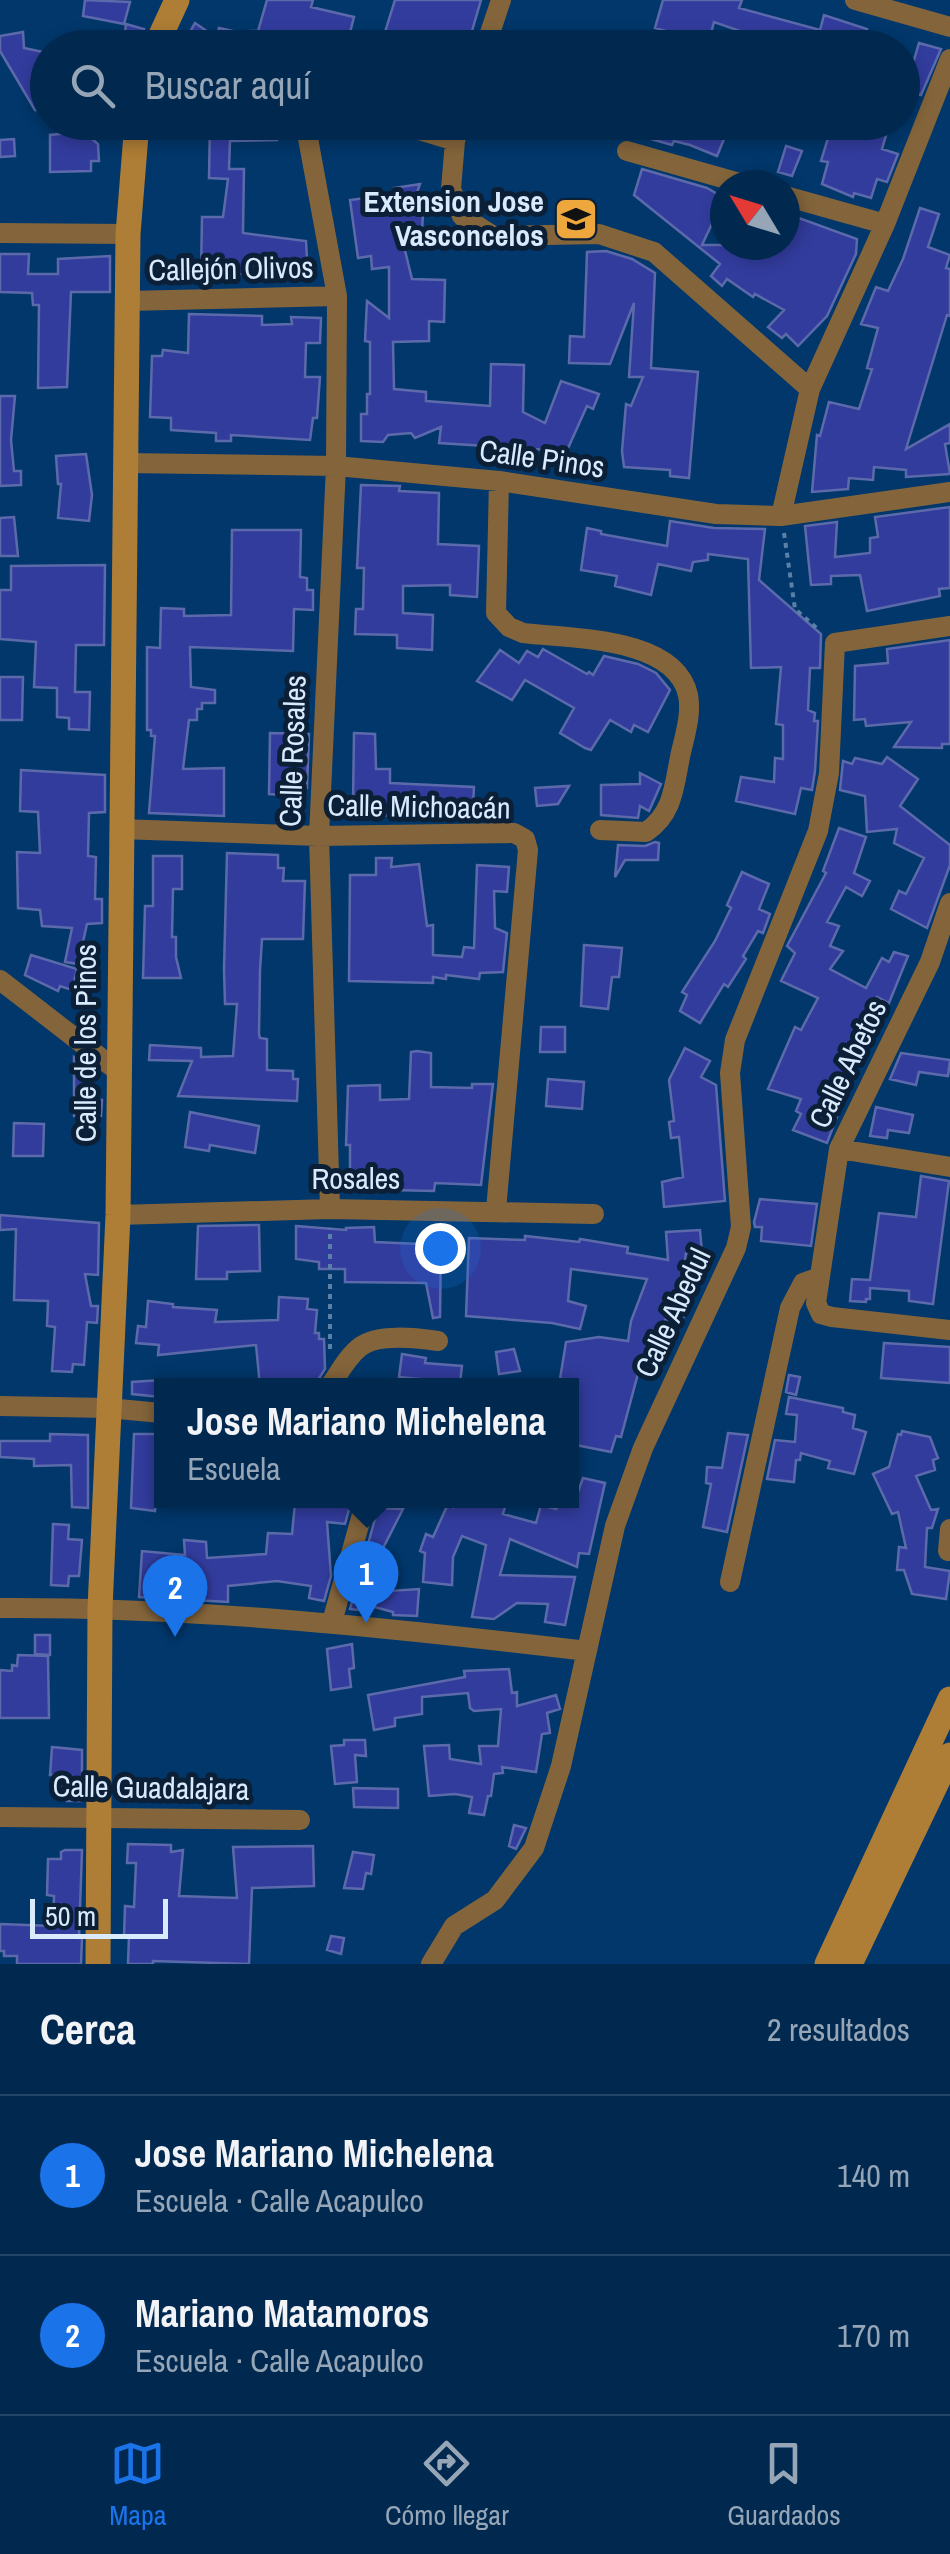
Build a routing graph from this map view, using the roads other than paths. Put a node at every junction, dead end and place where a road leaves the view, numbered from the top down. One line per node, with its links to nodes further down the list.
1 (177, 0): 5 (street)
2 (500, 0): 6 (street)
3 (855, 0): 4 (street)
4 (950, 27)
5 (163, 30)
6 (491, 30)
7 (950, 59): 8 (street)
8 (920, 134)
9 (136, 140): 18 (street, Calle de los Pinos)
10 (309, 140): 19 (street, Calle Rosales)
11 (457, 140): 21 (street)
12 (918, 140): 16 (street)
13 (627, 151): 14 (street)
14 (710, 175)
15 (800, 200): 16 (street)
16 (884, 224): 21 (street)
17 (0, 233): 18 (street)
18 (128, 234): 20 (street, Calle de los Pinos)
19 (336, 296): 20 (street, Callejón Olivos); 23 (street, Calle Rosales)
20 (127, 302): 22 (street, Calle de los Pinos)
21 (810, 389): 26 (street)
22 (124, 463): 23 (street, Calle Pinos); 28 (street, Calle de los Pinos)
23 (336, 466): 24 (street, Calle Pinos); 30 (street, Calle Rosales)
24 (499, 481): 26 (street, Calle Pinos); 29 (street)
25 (950, 492): 26 (street, Calle Pinos)
26 (781, 516)
27 (950, 626): 55 (street, Calle Abedul)
28 (120, 829): 30 (street, Calle Michoacán); 34 (street, Calle de los Pinos)
29 (600, 830)
30 (319, 836): 37 (street, Calle Rosales); 38 (street, Calle Michoacán)
31 (950, 904): 32 (street, Calle Abetos)
32 (940, 964): 35 (street, Calle Abetos)
33 (0, 980): 34 (street)
34 (119, 1072): 40 (street, Calle de los Pinos)
35 (839, 1149): 36 (street); 41 (street, Calle Abetos)
36 (950, 1168)
37 (330, 1208): 38 (street, Rosales); 40 (street, Rosales)
38 (496, 1210): 39 (street, Rosales)
39 (594, 1214)
40 (118, 1215): 46 (street, Calle de los Pinos)
41 (820, 1278): 42 (street, Calle Abetos); 51 (street)
42 (950, 1330)
43 (438, 1341): 44 (street)
44 (336, 1378)
45 (0, 1406): 46 (street)
46 (108, 1408): 47 (street); 53 (street, Calle de los Pinos)
47 (154, 1412)
48 (364, 1508): 54 (street)
49 (950, 1529): 50 (street)
50 (948, 1551)
51 (730, 1582)
52 (0, 1608): 53 (street)
53 (100, 1608): 54 (street); 58 (street, Calle de los Pinos)
54 (332, 1622): 55 (street)
55 (587, 1651): 63 (street, Calle Abedul)
56 (950, 1699): 61 (street)
57 (950, 1756): 61 (street)
58 (99, 1815): 59 (street, Calle Guadalajara); 60 (street, Calle Guadalajara); 62 (street, Calle de los Pinos)
59 (0, 1816)
60 (300, 1820)
61 (858, 1924): 64 (street); 65 (street)
62 (98, 1964)
63 (431, 1964)
64 (826, 1964)
65 (850, 1964)

